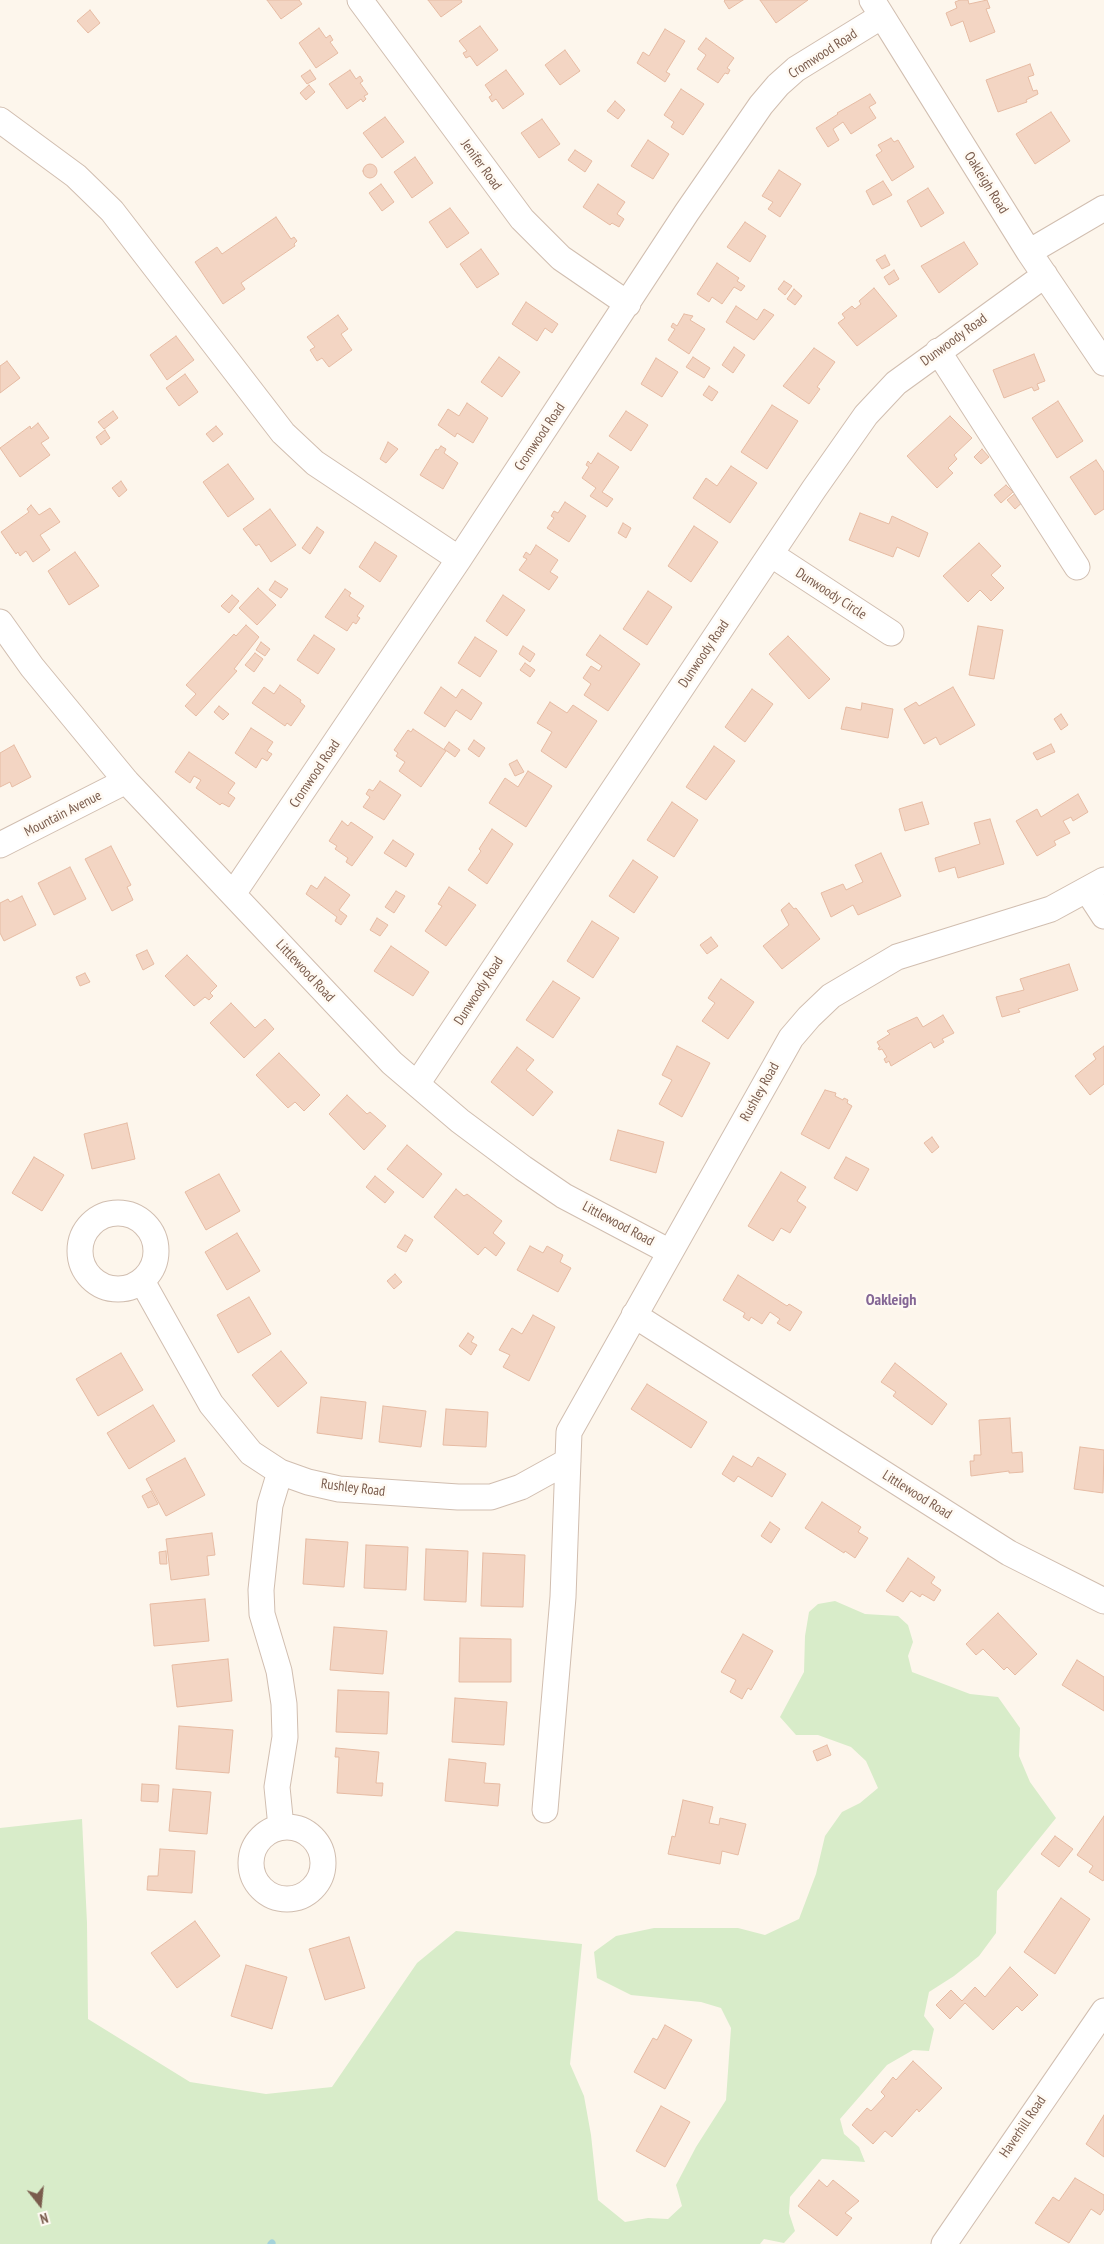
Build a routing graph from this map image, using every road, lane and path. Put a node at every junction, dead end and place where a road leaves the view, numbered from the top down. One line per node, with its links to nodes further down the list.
1 (360, 0): 7 (street, Jenifer Road)
2 (877, 8): 5 (street, Oakleigh Road); 7 (street, Cromwood Road)
3 (0, 120): 11 (street)
4 (1104, 208): 5 (street)
5 (1029, 252): 6 (street, Oakleigh Road)
6 (1045, 275): 8 (street, Dunwoody Road); 9 (street, Oakleigh Road)
7 (628, 304): 11 (street, Cromwood Road)
8 (938, 351): 10 (street, Dunwoody Road); 12 (street)
9 (1104, 363)
10 (772, 555): 14 (street, Dunwoody Circle); 20 (street, Dunwoody Road)
11 (459, 560): 18 (street, Cromwood Road)
12 (1077, 568)
13 (0, 622): 15 (street, Littlewood Road)
14 (891, 633)
15 (126, 781): 16 (street, Mountain Avenue); 18 (street, Littlewood Road)
16 (0, 845)
17 (1096, 885): 19 (street); 21 (street, Rushley Road)
18 (233, 894): 20 (street, Littlewood Road)
19 (1104, 916)
20 (417, 1084): 21 (street, Littlewood Road)
21 (670, 1252): 23 (street, Rushley Road)
22 (142, 1281): 25 (street, Rushley Road)
23 (634, 1315): 24 (street, Rushley Road); 26 (street, Littlewood Road)
24 (568, 1461): 25 (street, Rushley Road); 27 (street, Rushley Road)
25 (280, 1472): 28 (street)
26 (1104, 1601)
27 (545, 1810)
28 (281, 1827)
29 (1104, 2011): 30 (street, Haverhill Road)
30 (944, 2244)

